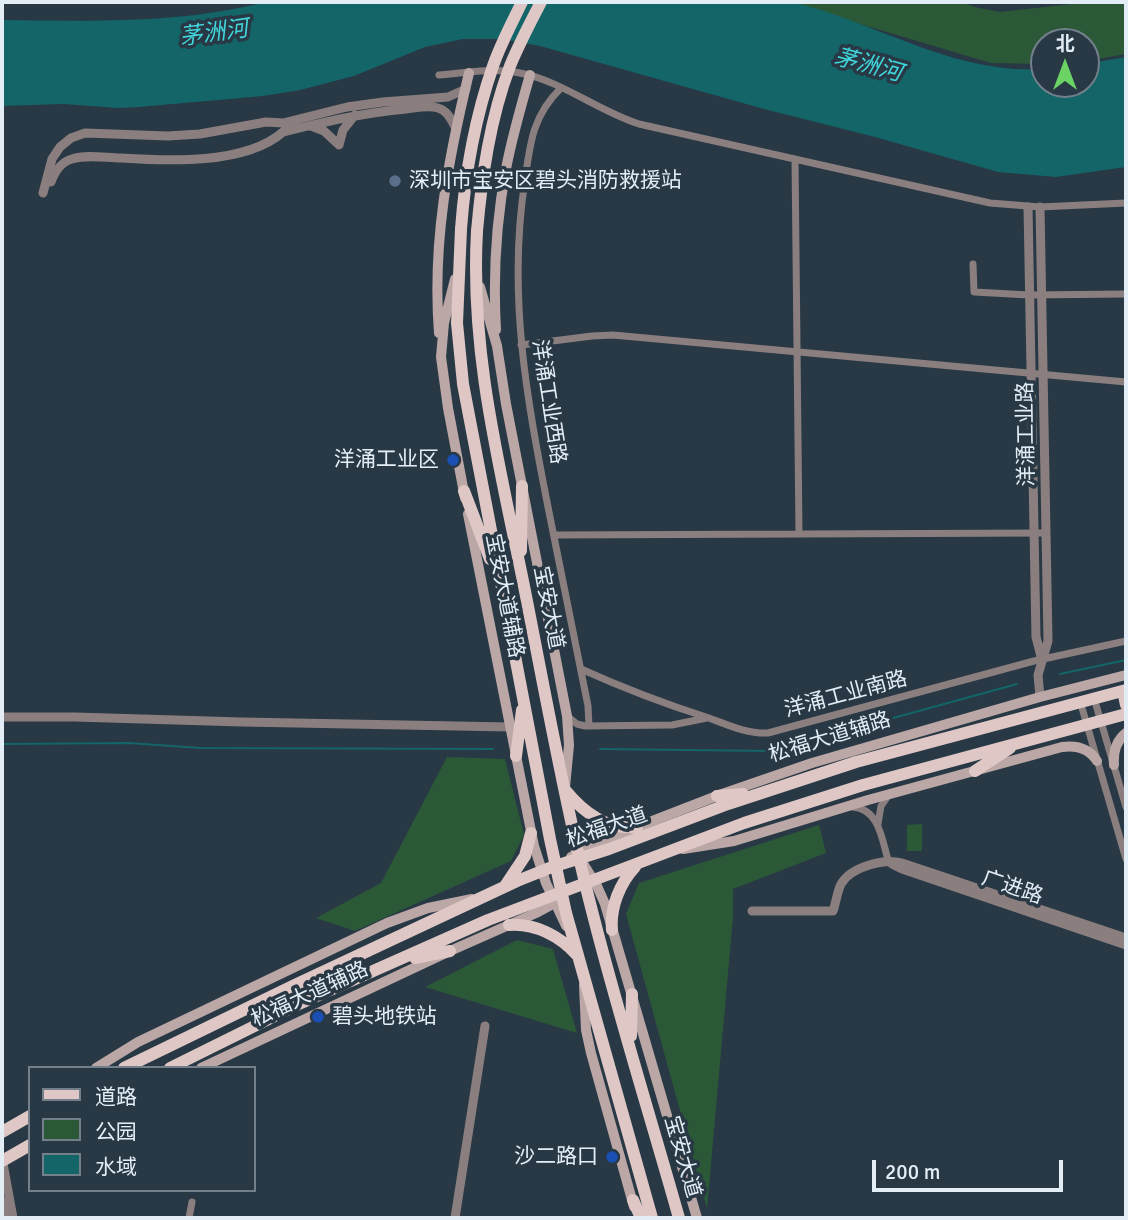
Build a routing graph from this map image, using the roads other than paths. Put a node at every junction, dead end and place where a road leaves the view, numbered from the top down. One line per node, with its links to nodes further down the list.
1 (522, 2): 15 (main road, 宝安大道, bridge)
2 (541, 2): 17 (main road, 宝安大道, bridge)
3 (469, 72): 4 (street); 5 (street); 7 (main road)
4 (439, 75)
5 (530, 75): 6 (street); 24 (main road)
6 (561, 88): 11 (street); 21 (street, 洋涌工业西路)
7 (466, 89): 9 (street); 10 (main road)
8 (355, 115): 9 (street); 9 (street); 10 (street)
9 (310, 125)
10 (456, 128): 23 (main road)
11 (794, 159): 13 (street); 22 (street)
12 (1126, 202): 14 (street)
13 (1028, 207): 14 (street); 19 (street, 洋涌工业路)
14 (1040, 207): 20 (street, 洋涌工业路)
15 (459, 252): 23 (main road, 宝安大道辅路); 35 (main road, 宝安大道)
16 (973, 264): 19 (street)
17 (475, 265): 24 (main road, 宝安大道辅路); 34 (main road, 宝安大道)
18 (1126, 294): 20 (street)
19 (1029, 295): 20 (street); 25 (street, 洋涌工业路)
20 (1042, 295): 26 (street, 洋涌工业路)
21 (521, 345): 22 (street); 33 (street, 洋涌工业西路)
22 (798, 352): 25 (street); 31 (street)
23 (441, 357): 29 (main road, 宝安大道辅路)
24 (499, 357): 28 (main road, 宝安大道辅路)
25 (1031, 373): 26 (street); 32 (street, 洋涌工业路)
26 (1043, 374): 27 (street); 30 (street, 洋涌工业路)
27 (1126, 382)
28 (522, 485): 34 (main road); 47 (main road, 宝安大道辅路)
29 (464, 491): 35 (main road); 53 (main road, 宝安大道辅路)
30 (1046, 533): 32 (street); 37 (street, 洋涌工业路)
31 (799, 534): 32 (street); 33 (street)
32 (1034, 534): 37 (street, 洋涌工业路)
33 (554, 535): 38 (street, 洋涌工业西路)
34 (523, 583): 61 (main road, 宝安大道)
35 (502, 589): 41 (main road, 宝安大道)
36 (1126, 641): 37 (street, 洋涌工业南路)
37 (1042, 660): 42 (street, 洋涌工业路); 49 (street, 洋涌工业南路)
38 (581, 669): 49 (street, 洋涌工业南路); 52 (street, 洋涌工业西路)
39 (1126, 676): 42 (main road, 松福大道辅路)
40 (1124, 690): 43 (main road, 松福大道); 45 (main road)
41 (522, 696): 57 (main road); 75 (main road, 宝安大道)
42 (1040, 697): 64 (main road, 松福大道辅路)
43 (1094, 698): 44 (main road, 松福大道); 50 (street)
44 (1080, 701): 51 (street); 62 (main road, 松福大道)
45 (1126, 705)
46 (1126, 714): 50 (main road, 松福大道)
47 (567, 716): 52 (street); 55 (main road, 宝安大道辅路)
48 (2, 717): 53 (street)
49 (708, 718): 52 (street)
50 (1101, 720): 51 (main road, 松福大道); 59 (street)
51 (1086, 724): 56 (main road, 松福大道); 58 (street)
52 (587, 726): 55 (street)
53 (510, 727): 57 (main road, 宝安大道辅路)
54 (1126, 733): 59 (main road)
55 (569, 740): 61 (main road, 宝安大道辅路)
56 (1022, 742): 60 (main road); 70 (main road, 松福大道)
57 (516, 756): 69 (main road, 宝安大道辅路)
58 (1097, 761): 60 (main road); 72 (street)
59 (1114, 765): 66 (street)
60 (975, 771): 63 (main road)
61 (565, 789): 68 (main road); 71 (main road, 宝安大道)
62 (764, 792): 64 (main road); 71 (main road, 松福大道)
63 (891, 794): 65 (main road); 67 (street)
64 (717, 796): 68 (main road, 松福大道辅路)
65 (845, 807): 67 (street); 70 (main road)
66 (1126, 807)
67 (878, 825): 73 (street)
68 (637, 827): 71 (main road, 松福大道辅路)
69 (531, 834): 76 (main road, 宝安大道辅路); 78 (main road)
70 (674, 850): 74 (main road, 松福大道)
71 (579, 856): 75 (main road, 松福大道); 77 (main road, 宝安大道)
72 (1126, 859)
73 (888, 860): 81 (street); 84 (street, 广进路); 85 (street, 广进路)
74 (638, 864): 77 (main road, 松福大道); 83 (main road)
75 (555, 866): 76 (main road, 松福大道); 80 (main road, 宝安大道)
76 (541, 871): 78 (main road, 松福大道); 80 (main road, 宝安大道辅路)
77 (589, 882): 80 (main road, 松福大道); 83 (main road); 92 (main road, 宝安大道)
78 (505, 887): 79 (main road, 松福大道)
79 (482, 897): 93 (main road, 松福大道辅路); 94 (main road, 松福大道)
80 (557, 898): 82 (main road, 松福大道辅路); 87 (main road, 宝安大道); 88 (main road, 松福大道)
81 (752, 911)
82 (509, 925): 86 (main road, 松福大道辅路); 87 (main road)
83 (612, 930): 90 (main road)
84 (1126, 938)
85 (1126, 945)
86 (450, 951): 88 (main road); 96 (main road, 松福大道辅路)
87 (578, 956): 89 (main road, 宝安大道)
88 (390, 962): 95 (main road, 松福大道)
89 (583, 975): 102 (main road); 109 (main road, 宝安大道)
90 (632, 994): 92 (main road); 111 (main road)
91 (485, 1026): 107 (street)
92 (631, 1050): 110 (main road, 宝安大道)
93 (99, 1066)
94 (128, 1066)
95 (174, 1066)
96 (205, 1066)
97 (28, 1117): 98 (main road)
98 (2, 1132)
99 (28, 1146): 100 (main road)
100 (2, 1160): 105 (street)
101 (2, 1200): 104 (street)
102 (633, 1200): 108 (main road)
103 (192, 1202): 106 (street)
104 (5, 1218)
105 (13, 1218)
106 (189, 1218)
107 (455, 1218)
108 (639, 1218)
109 (652, 1218)
110 (679, 1218)
111 (697, 1218)

